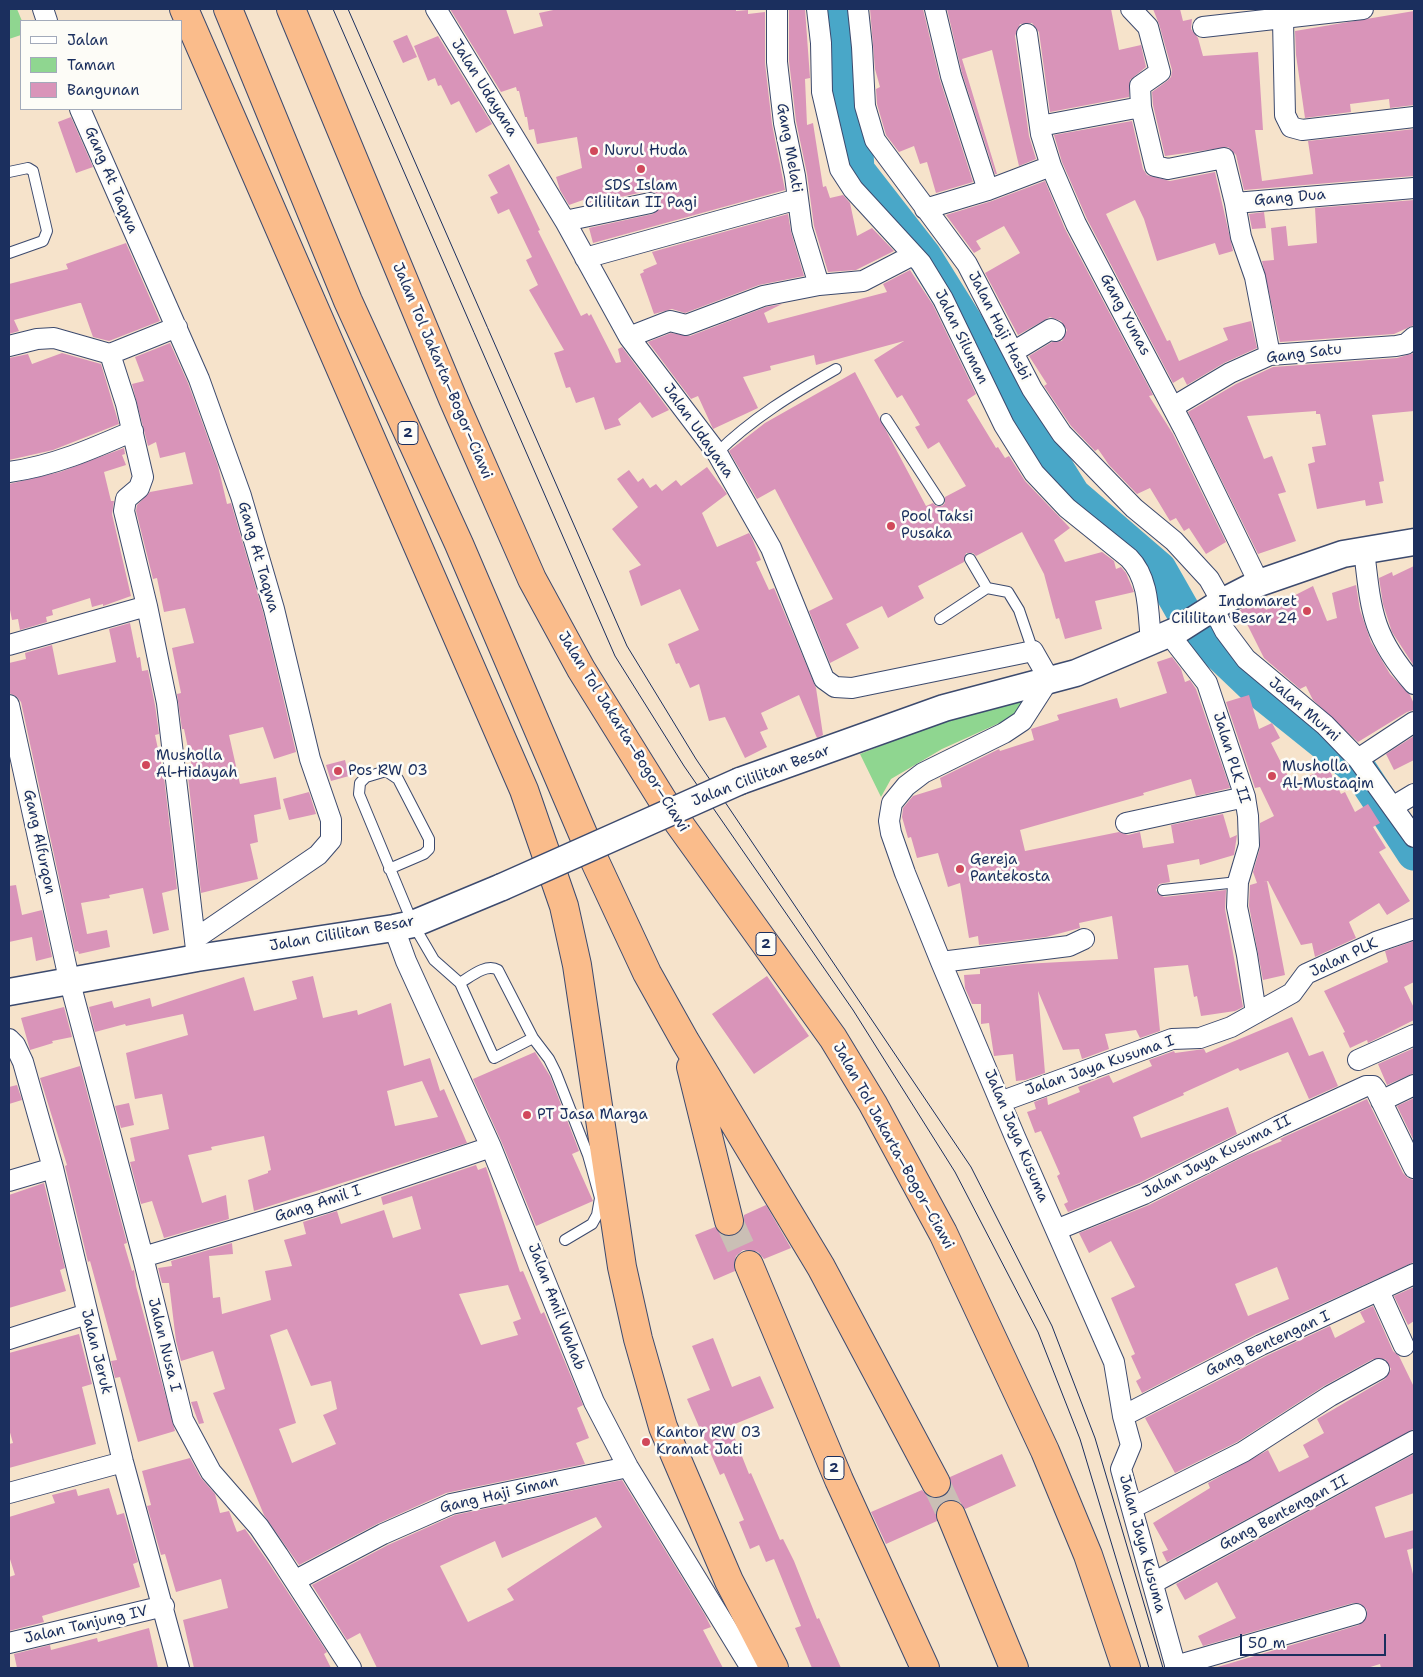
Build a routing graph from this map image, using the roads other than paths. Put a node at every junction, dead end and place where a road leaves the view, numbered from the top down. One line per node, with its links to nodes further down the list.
1 (184, 9): 119 (highway)
2 (228, 9): 82 (highway, 2)
3 (291, 9): 122 (highway, Jalan Tol Jakarta–Bogor–Ciawi / 2)
4 (436, 9): 26 (street, Jalan Udayana)
5 (778, 9): 22 (street, Gang Melati)
6 (817, 9): 28 (street, Jalan Siluman)
7 (858, 9): 25 (street, Jalan Haji Hasbi)
8 (935, 9): 21 (street)
9 (1132, 9): 14 (street)
10 (1363, 9): 11 (street)
11 (1282, 20): 12 (street); 16 (street)
12 (1203, 27)
13 (1027, 34): 17 (street, Gang Yumas)
14 (1141, 107): 17 (street); 24 (street, Gang Dua)
15 (80, 110): 31 (street, Gang At Taqwa)
16 (1414, 116)
17 (1040, 126): 18 (street, Gang Yumas)
18 (1051, 166): 21 (street); 40 (street, Gang Yumas)
19 (9, 172): 27 (lane)
20 (1414, 188): 24 (street, Gang Dua)
21 (988, 190): 25 (street)
22 (798, 199): 29 (street); 30 (street, Gang Melati)
23 (650, 203): 26 (street)
24 (1235, 203): 38 (street)
25 (925, 209): 36 (street, Jalan Haji Hasbi)
26 (565, 221): 29 (street, Jalan Udayana)
27 (9, 252)
28 (913, 255): 30 (street); 54 (street, Jalan Siluman)
29 (585, 258): 33 (street, Jalan Udayana)
30 (819, 285): 33 (street)
31 (177, 327): 37 (street); 73 (street, Gang At Taqwa)
32 (1055, 331): 36 (street)
33 (629, 337): 43 (street, Jalan Udayana)
34 (1414, 337): 38 (street, Gang Satu)
35 (9, 346): 37 (street)
36 (1014, 352): 52 (street, Jalan Haji Hasbi)
37 (110, 354): 42 (street)
38 (1270, 355): 40 (street, Gang Satu)
39 (836, 369): 43 (lane)
40 (1173, 408): 49 (street, Gang Yumas)
41 (886, 419): 45 (lane)
42 (133, 431): 44 (street); 51 (street)
43 (717, 453): 56 (street, Jalan Udayana)
44 (9, 472)
45 (939, 500)
46 (1414, 542): 47 (street, Jalan Cililitan Besar)
47 (1364, 550): 49 (street, Jalan Cililitan Besar); 58 (street)
48 (970, 559): 50 (lane)
49 (1259, 583): 52 (street, Jalan Cililitan Besar)
50 (987, 588): 53 (lane); 56 (lane)
51 (148, 606): 55 (street); 73 (street)
52 (1214, 607): 54 (street, Jalan Cililitan Besar); 61 (street, Jalan Murni)
53 (940, 619)
54 (1166, 635): 57 (street, Jalan Cililitan Besar); 63 (street, Jalan PLK II)
55 (9, 645)
56 (1033, 651): 57 (street)
57 (1049, 679): 70 (street, Jalan Cililitan Besar, bridge); 74 (street, Jalan Jaya Kusuma)
58 (1414, 683)
59 (9, 705): 75 (street, Gang Alfurqon)
60 (1414, 722): 61 (street)
61 (1358, 759): 64 (street, Jalan Murni)
62 (1414, 794): 64 (street)
63 (1245, 797): 65 (street); 68 (street, Jalan PLK II)
64 (1394, 806): 66 (street, Jalan Murni)
65 (1126, 823)
66 (1414, 837)
67 (389, 869): 67 (lane); 70 (lane)
68 (1238, 882): 69 (lane); 78 (street, Jalan PLK II)
69 (1163, 890)
70 (403, 926): 73 (street, Jalan Cililitan Besar); 76 (lane); 87 (street, Jalan Amil Wahab)
71 (1414, 929): 78 (street, Jalan PLK)
72 (1084, 939): 74 (street)
73 (196, 948): 75 (street, Jalan Cililitan Besar)
74 (941, 962): 86 (street, Jalan Jaya Kusuma)
75 (69, 980): 77 (street, Jalan Cililitan Besar); 94 (street, Jalan Nusa I)
76 (460, 983): 80 (lane); 80 (lane)
77 (9, 992)
78 (1256, 1013): 86 (street, Jalan Jaya Kusuma I)
79 (1414, 1035): 83 (street)
80 (533, 1038): 93 (lane)
81 (9, 1039): 88 (street, Jalan Jeruk)
82 (685, 1042): 91 (highway, 2); 106 (highway, 2)
83 (1358, 1060)
84 (1414, 1085): 85 (street)
85 (1379, 1095): 89 (street); 92 (street, Jalan Jaya Kusuma II)
86 (1000, 1102): 92 (street, Jalan Jaya Kusuma)
87 (491, 1146): 94 (street, Gang Amil I); 105 (street, Jalan Amil Wahab)
88 (53, 1168): 90 (street); 98 (street, Jalan Jeruk)
89 (1414, 1168)
90 (9, 1181)
91 (729, 1221)
92 (1056, 1230): 102 (street, Jalan Jaya Kusuma)
93 (565, 1240)
94 (143, 1258): 110 (street, Jalan Nusa I)
95 (749, 1266): 120 (highway, 2)
96 (1414, 1274): 97 (street, Gang Bentengan I)
97 (1379, 1291): 100 (street); 102 (street, Gang Bentengan I)
98 (87, 1314): 99 (street); 104 (street, Jalan Jeruk)
99 (9, 1339)
100 (1404, 1346)
101 (1379, 1369): 108 (street)
102 (1123, 1416): 108 (street, Jalan Jaya Kusuma)
103 (1414, 1441): 111 (street, Gang Bentengan II)
104 (123, 1462): 107 (street); 112 (street, Jalan Jeruk)
105 (628, 1467): 110 (street, Gang Haji Siman); 118 (street, Jalan Amil Wahab)
106 (936, 1483)
107 (9, 1493)
108 (1132, 1508): 111 (street, Jalan Jaya Kusuma)
109 (951, 1515): 121 (highway)
110 (296, 1580): 117 (street, Jalan Nusa I)
111 (1153, 1583): 115 (street, Jalan Jaya Kusuma)
112 (164, 1606): 114 (street, Jalan Tanjung IV); 116 (street, Jalan Jeruk)
113 (1356, 1614): 115 (street)
114 (9, 1644)
115 (1175, 1667)
116 (179, 1668)
117 (351, 1668)
118 (751, 1668)
119 (774, 1668)
120 (925, 1668)
121 (1014, 1668)
122 (1126, 1668)

